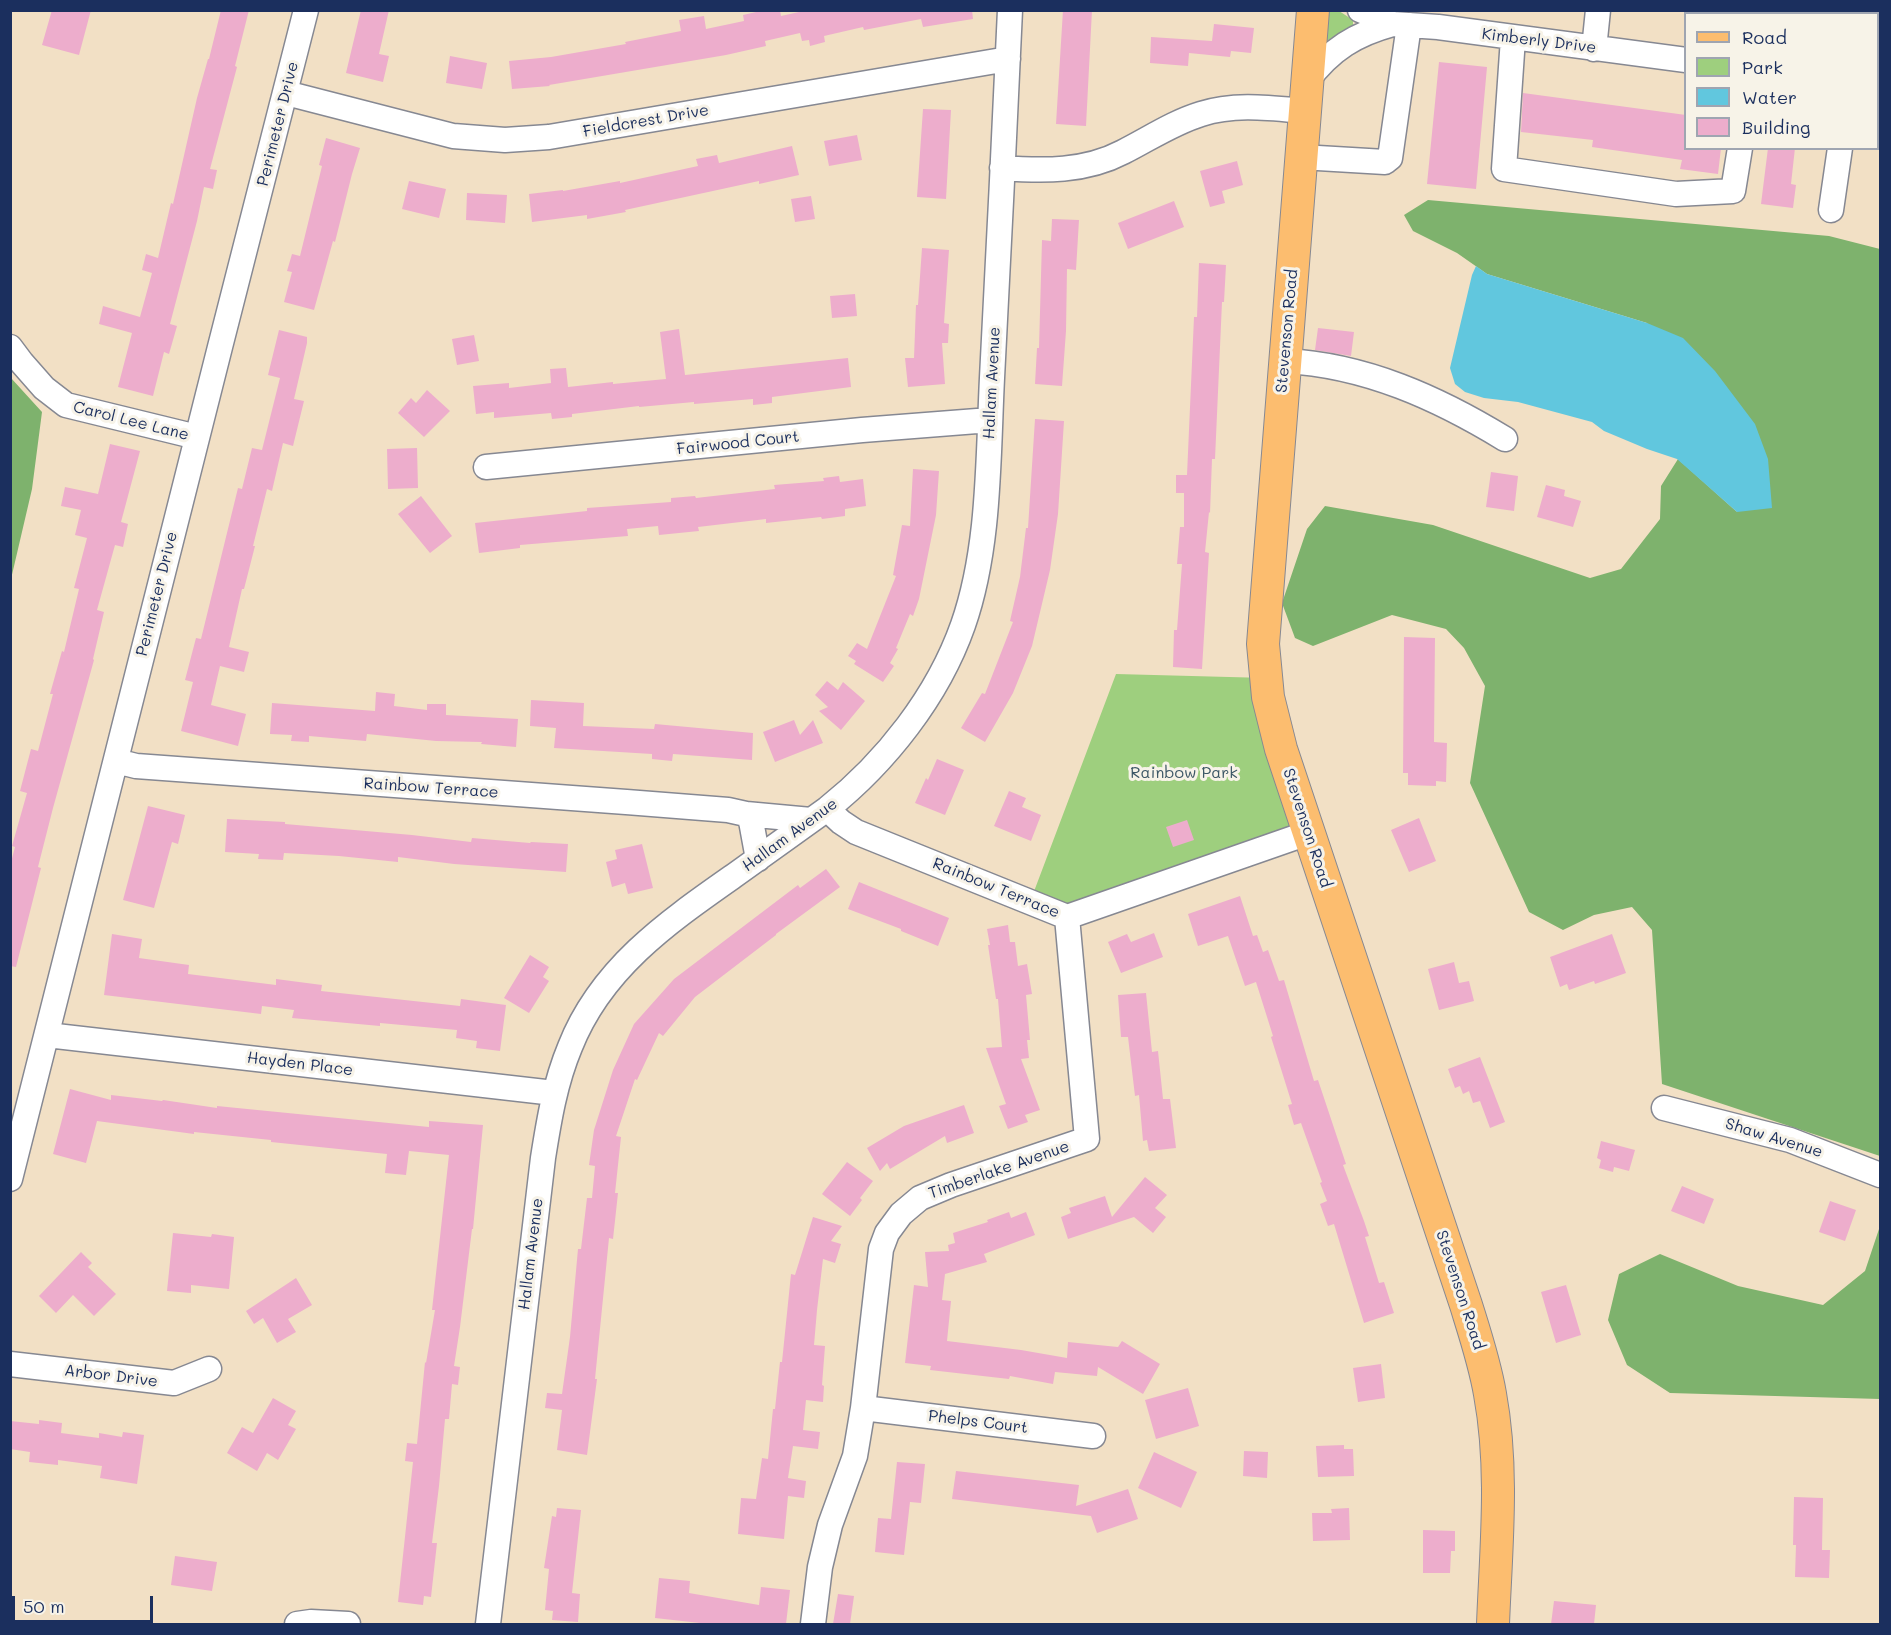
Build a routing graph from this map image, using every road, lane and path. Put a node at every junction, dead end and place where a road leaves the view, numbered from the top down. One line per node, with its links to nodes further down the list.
1 (306, 10): 12 (street, Perimeter Drive)
2 (1010, 10): 10 (street, Hallam Avenue)
3 (1313, 10): 13 (main road, Stevenson Road)
4 (1360, 10): 7 (street, Kimberly Drive)
5 (1598, 10): 9 (street)
6 (1448, 20): 7 (street, Kimberly Drive); 8 (street, Kimberly Drive)
7 (1401, 25): 13 (street, Kimberly Drive); 16 (street)
8 (1513, 38): 9 (street, Kimberly Drive); 14 (street)
9 (1594, 49): 11 (street, Kimberly Drive)
10 (1008, 59): 12 (street, Fieldcrest Drive); 17 (street, Hallam Avenue)
11 (1684, 60)
12 (286, 93): 22 (street, Perimeter Drive)
13 (1306, 96): 16 (main road, Stevenson Road); 17 (street)
14 (1740, 150)
15 (1840, 150): 18 (street)
16 (1301, 157): 20 (main road, Stevenson Road)
17 (1002, 168): 21 (street, Hallam Avenue)
18 (1831, 210)
19 (10, 347): 22 (street, Carol Lee Lane)
20 (1285, 361): 23 (street); 28 (main road, Stevenson Road)
21 (990, 420): 24 (street, Fairwood Court); 27 (street, Hallam Avenue)
22 (197, 437): 25 (street, Perimeter Drive)
23 (1505, 439)
24 (486, 467)
25 (116, 761): 26 (street, Rainbow Terrace); 31 (street, Perimeter Drive)
26 (746, 814): 27 (street, Rainbow Terrace); 29 (street)
27 (819, 814): 29 (street, Hallam Avenue); 30 (street, Rainbow Terrace)
28 (1308, 833): 30 (street, Rainbow Terrace); 44 (main road, Stevenson Road)
29 (758, 859): 32 (street, Hallam Avenue)
30 (1067, 917): 38 (street, Timberlake Avenue)
31 (47, 1035): 32 (street, Hayden Place); 35 (street, Perimeter Drive)
32 (554, 1093): 42 (street, Hallam Avenue)
33 (1664, 1108): 34 (street, Shaw Avenue)
34 (1881, 1175)
35 (10, 1179)
36 (10, 1364): 37 (street, Arbor Drive)
37 (209, 1369)
38 (863, 1408): 39 (street, Phelps Court); 43 (street, Timberlake Avenue)
39 (1093, 1436)
40 (297, 1624): 41 (street)
41 (348, 1624)
42 (488, 1624)
43 (813, 1624)
44 (1493, 1624)

